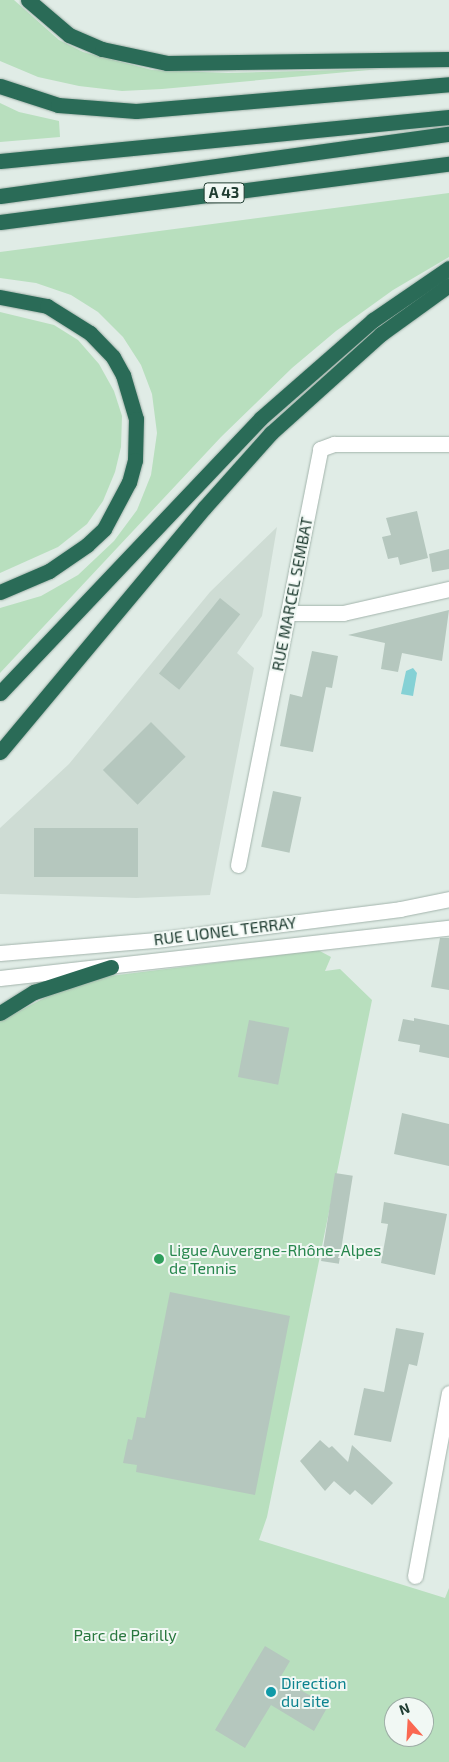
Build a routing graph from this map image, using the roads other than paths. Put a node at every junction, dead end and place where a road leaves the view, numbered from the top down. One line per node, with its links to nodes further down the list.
1 (28, 0): 2 (highway)
2 (449, 59)
3 (449, 84): 4 (highway)
4 (0, 86)
5 (449, 117): 7 (highway)
6 (449, 134): 9 (highway, A 43)
7 (0, 161)
8 (449, 164): 10 (highway, A 43)
9 (0, 196)
10 (0, 222)
11 (449, 268): 18 (highway)
12 (449, 285): 19 (highway)
13 (0, 297): 16 (highway)
14 (449, 444): 17 (street, RUE MARCEL SEMBAT)
15 (449, 589): 17 (street)
16 (0, 592)
17 (288, 613): 20 (street, RUE MARCEL SEMBAT)
18 (0, 693)
19 (0, 752)
20 (238, 865)
21 (449, 899): 23 (street, RUE LIONEL TERRAY)
22 (449, 928): 24 (street, RUE LIONEL TERRAY)
23 (0, 953)
24 (111, 967): 25 (street, RUE LIONEL TERRAY); 26 (highway)
25 (0, 978)
26 (0, 1012)
27 (449, 1393): 28 (street)
28 (415, 1576)

